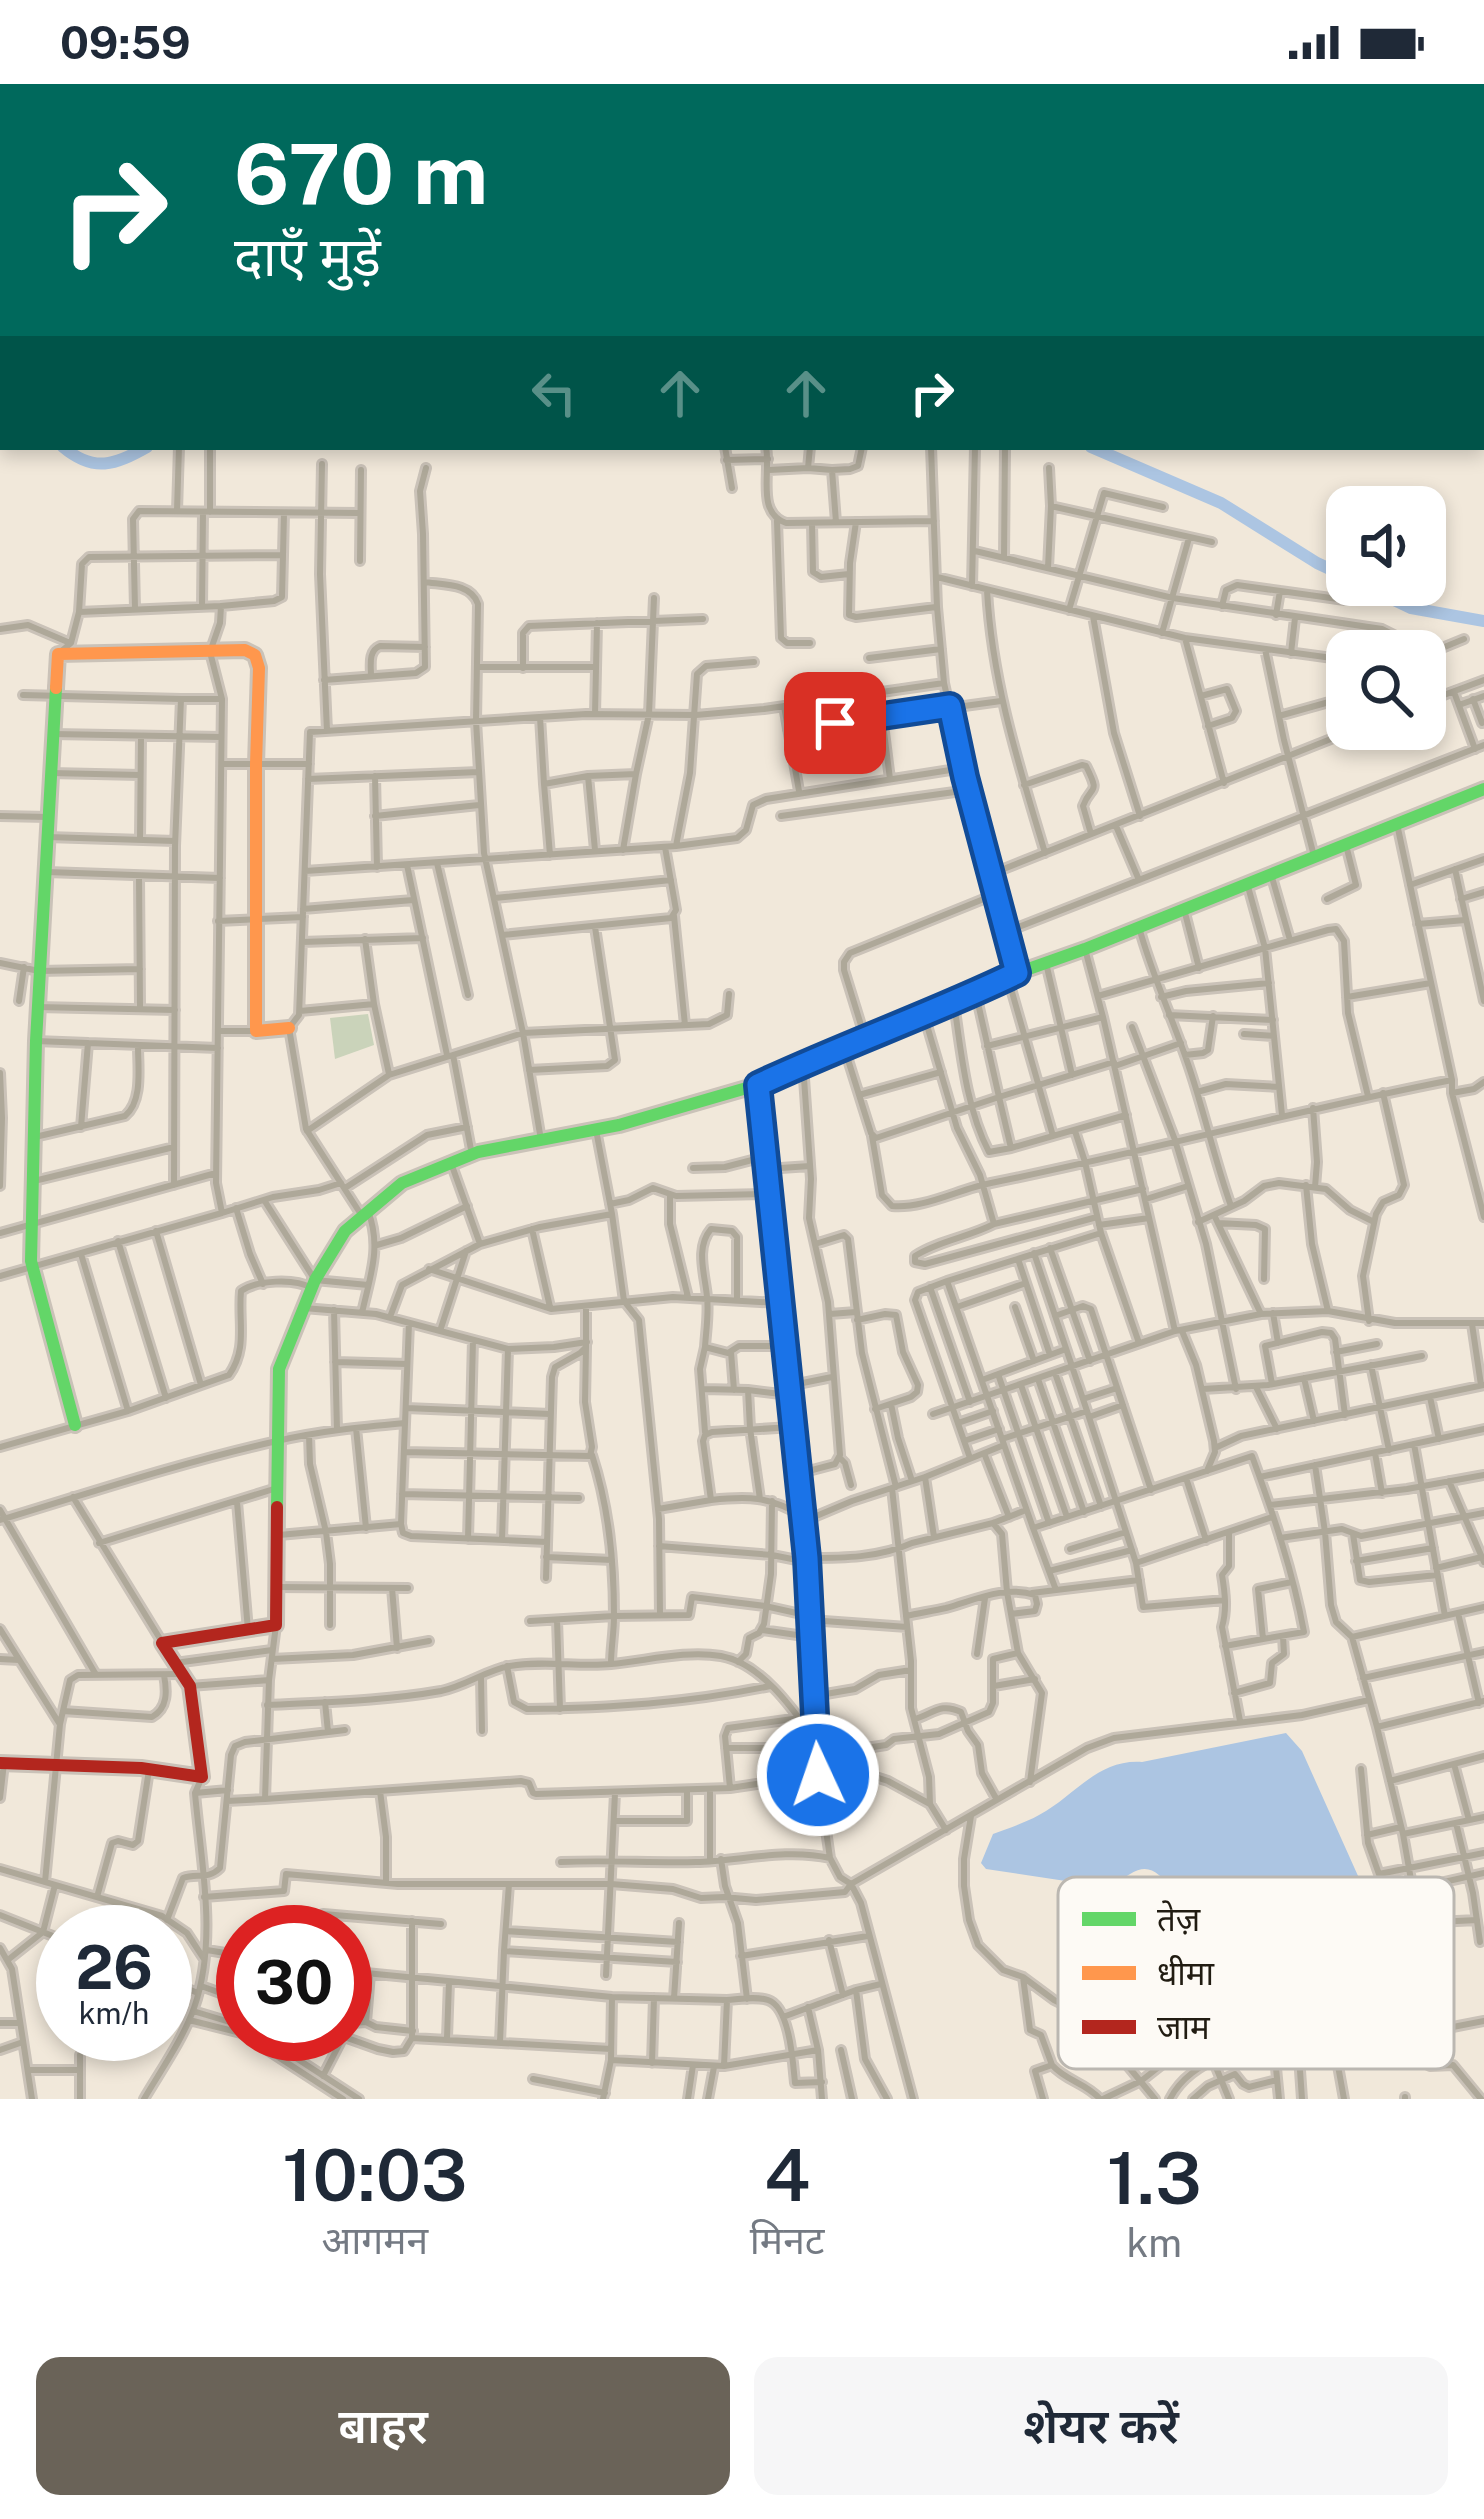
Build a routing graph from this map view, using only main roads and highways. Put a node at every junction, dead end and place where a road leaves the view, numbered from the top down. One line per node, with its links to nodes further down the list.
1 (1484, 789): 4 (main road)
2 (289, 1028): 3 (main road)
3 (75, 1425)
4 (2, 1763)

